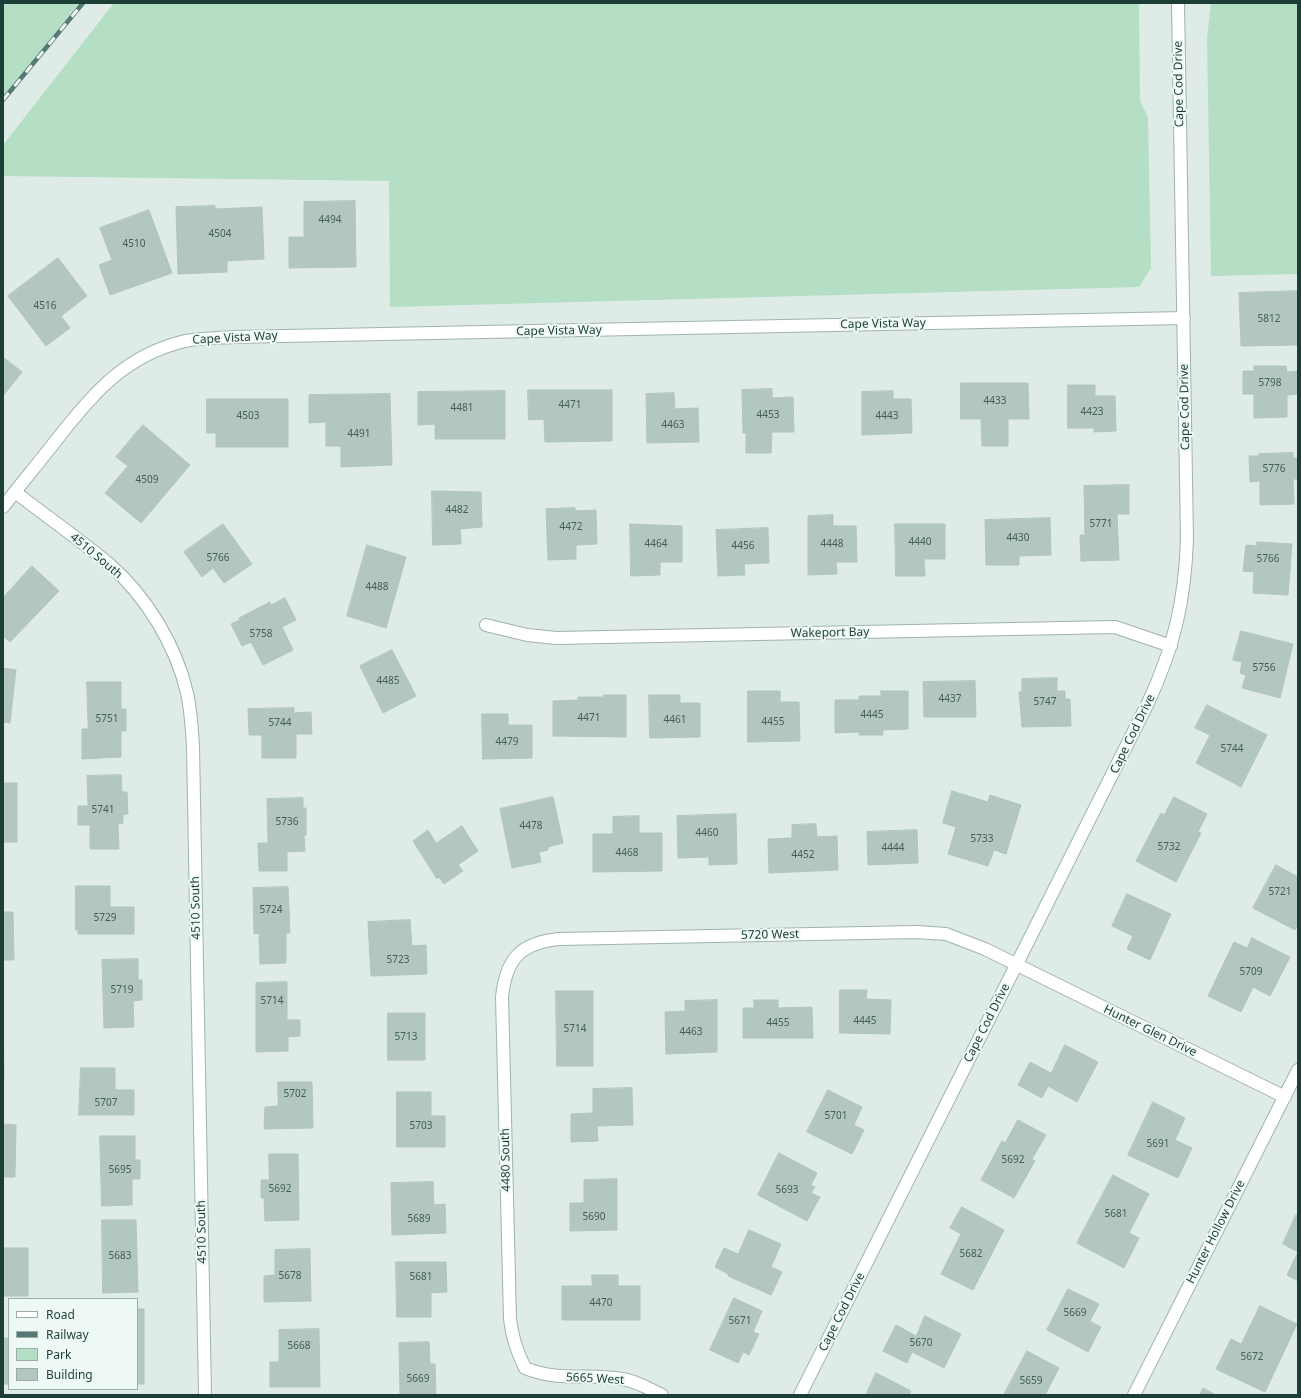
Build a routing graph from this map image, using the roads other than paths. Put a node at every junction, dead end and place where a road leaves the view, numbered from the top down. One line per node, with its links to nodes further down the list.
1 (1178, 3): 2 (street, Cape Cod Drive)
2 (1184, 318): 3 (street, Cape Vista Way); 6 (street, Cape Cod Drive)
3 (15, 492): 4 (street, Cape Vista Way); 12 (street, 4510 South)
4 (3, 507)
5 (486, 625): 6 (street, Wakeport Bay)
6 (1171, 646): 8 (street, Cape Cod Drive)
7 (519, 953): 8 (street, 5720 West); 11 (street, 4480 South)
8 (1016, 966): 10 (street, Hunter Glen Drive); 14 (street, Cape Cod Drive)
9 (1298, 1070): 10 (street, Hunter Hollow Drive)
10 (1284, 1097): 15 (street, Hunter Hollow Drive)
11 (525, 1368): 13 (street, 5665 West)
12 (205, 1395)
13 (662, 1395)
14 (800, 1395)
15 (1134, 1395)

